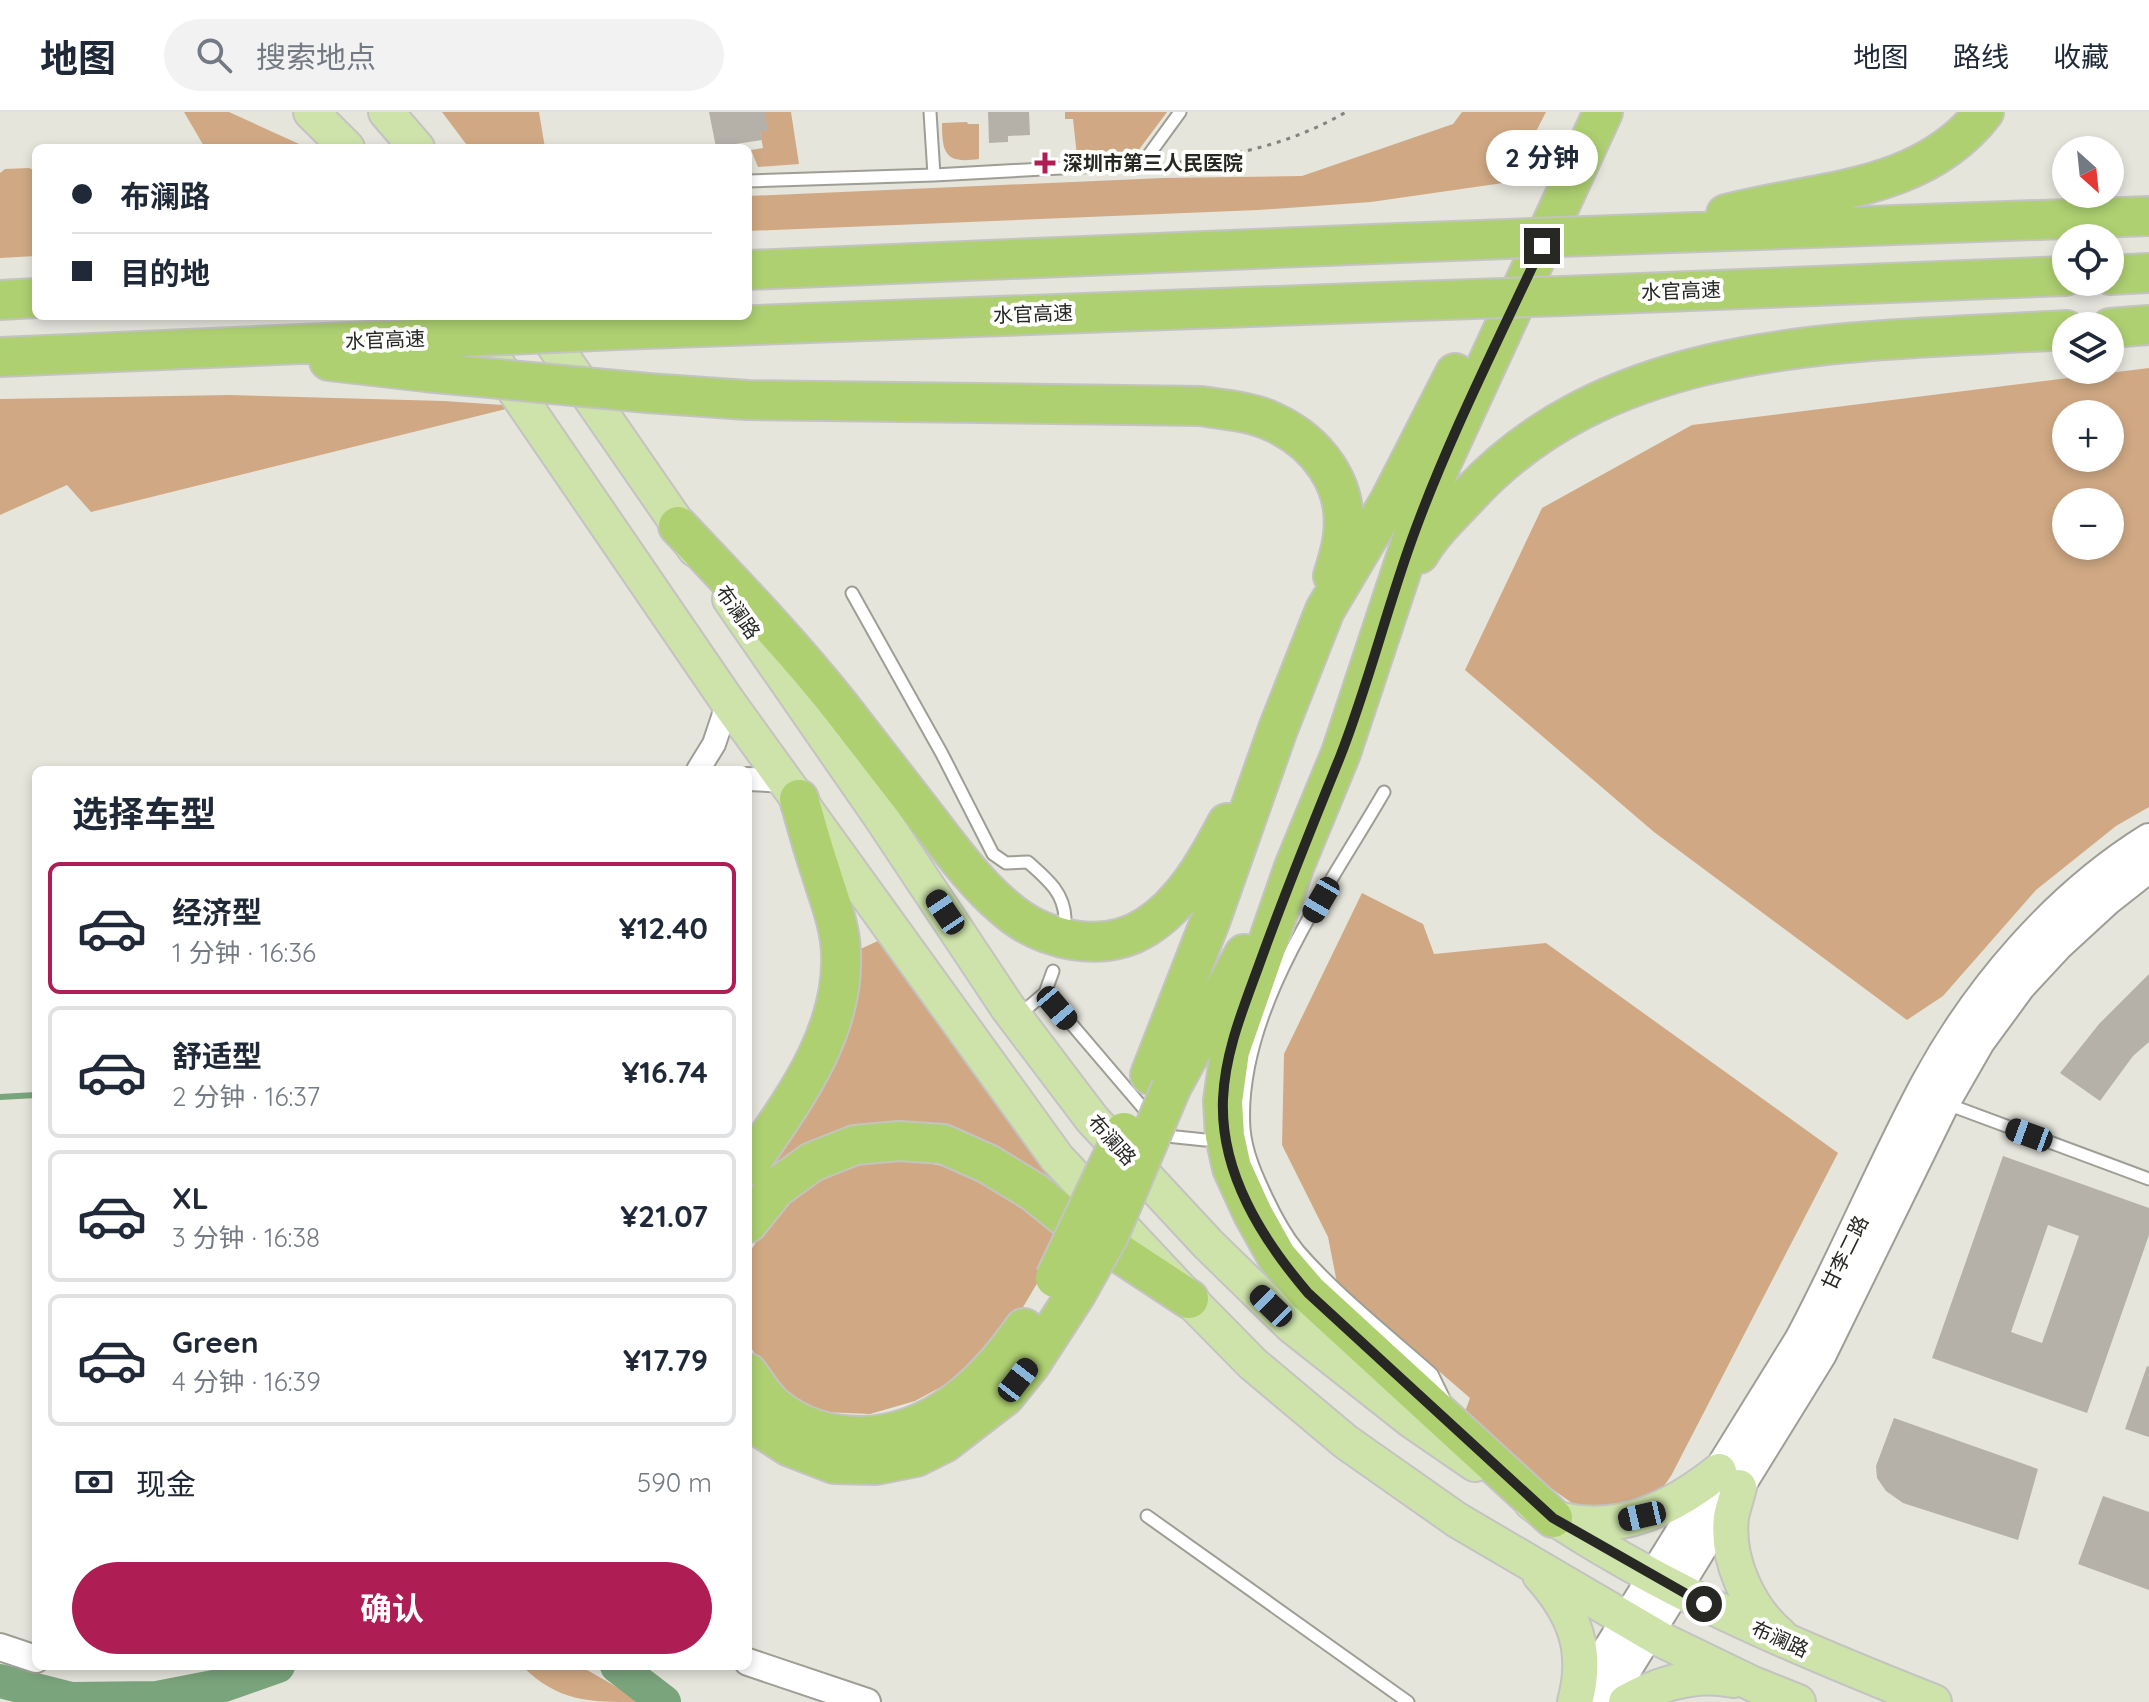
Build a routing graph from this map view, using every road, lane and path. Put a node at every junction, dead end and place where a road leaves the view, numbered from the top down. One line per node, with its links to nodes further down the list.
1 (311, 112): 10 (main road)
2 (372, 112): 9 (main road)
3 (930, 112): 12 (lane)
4 (1180, 112): 11 (lane)
5 (1346, 112): 11 (path)
6 (1574, 112): 31 (highway)
7 (1603, 112): 32 (highway)
8 (1984, 112): 15 (highway)
9 (401, 130)
10 (343, 144)
11 (1122, 166): 12 (lane)
12 (934, 175): 13 (lane)
13 (752, 181)
14 (2149, 216): 15 (highway)
15 (1652, 233): 16 (highway, bridge)
16 (752, 270)
17 (2149, 273): 18 (highway)
18 (2124, 274)
19 (2052, 277): 27 (highway, 水官高速, bridge)
20 (32, 298): 21 (highway)
21 (0, 300)
22 (467, 320): 33 (main road)
23 (537, 320): 29 (main road, 布澜路)
24 (2149, 325): 25 (highway)
25 (2124, 327)
26 (2052, 331): 32 (highway)
27 (421, 356): 28 (highway); 31 (highway, bridge)
28 (0, 357)
29 (678, 526): 34 (highway); 45 (main road, 布澜路)
30 (852, 593): 42 (lane)
31 (1325, 610): 34 (highway)
32 (1386, 617): 40 (highway)
33 (728, 702): 35 (street); 37 (main road)
34 (1278, 729): 46 (highway)
35 (700, 766)
36 (752, 780): 37 (street)
37 (793, 790): 49 (highway); 53 (main road)
38 (1384, 792): 56 (lane)
39 (2149, 839): 57 (main road, 甘李二路)
40 (1294, 867): 46 (highway); 56 (highway)
41 (2149, 867): 47 (main road, 甘李二路)
42 (1065, 918)
43 (1053, 971): 44 (lane)
44 (1045, 993): 45 (lane); 48 (lane)
45 (1015, 1018): 59 (main road, 布澜路)
46 (1160, 1082): 52 (highway, bridge)
47 (1944, 1103): 50 (lane); 57 (main road, 甘李二路)
48 (1205, 1140)
49 (752, 1160)
50 (2149, 1179)
51 (752, 1218): 53 (highway)
52 (1065, 1286): 54 (highway); 55 (highway)
53 (1189, 1299): 60 (main road)
54 (752, 1378)
55 (752, 1420)
56 (1462, 1433): 59 (highway)
57 (1729, 1479): 59 (main road); 61 (main road, 甘李二路); 63 (main road)
58 (1147, 1516): 69 (lane)
59 (1553, 1518): 61 (main road, 布澜路)
60 (1529, 1563): 62 (main road); 70 (main road)
61 (1664, 1583): 62 (main road, 甘李二路); 63 (main road, 布澜路)
62 (1638, 1626): 67 (main road); 70 (main road, 甘李二路); 71 (main road, 甘李二路)
63 (1792, 1646): 74 (main road, 布澜路)
64 (0, 1647): 65 (street)
65 (32, 1658)
66 (752, 1663): 68 (street)
67 (1753, 1684): 72 (main road); 73 (main road)
68 (867, 1702)
69 (1408, 1702)
70 (1576, 1702)
71 (1606, 1702)
72 (1626, 1702)
73 (1798, 1702)
74 (1934, 1702)

